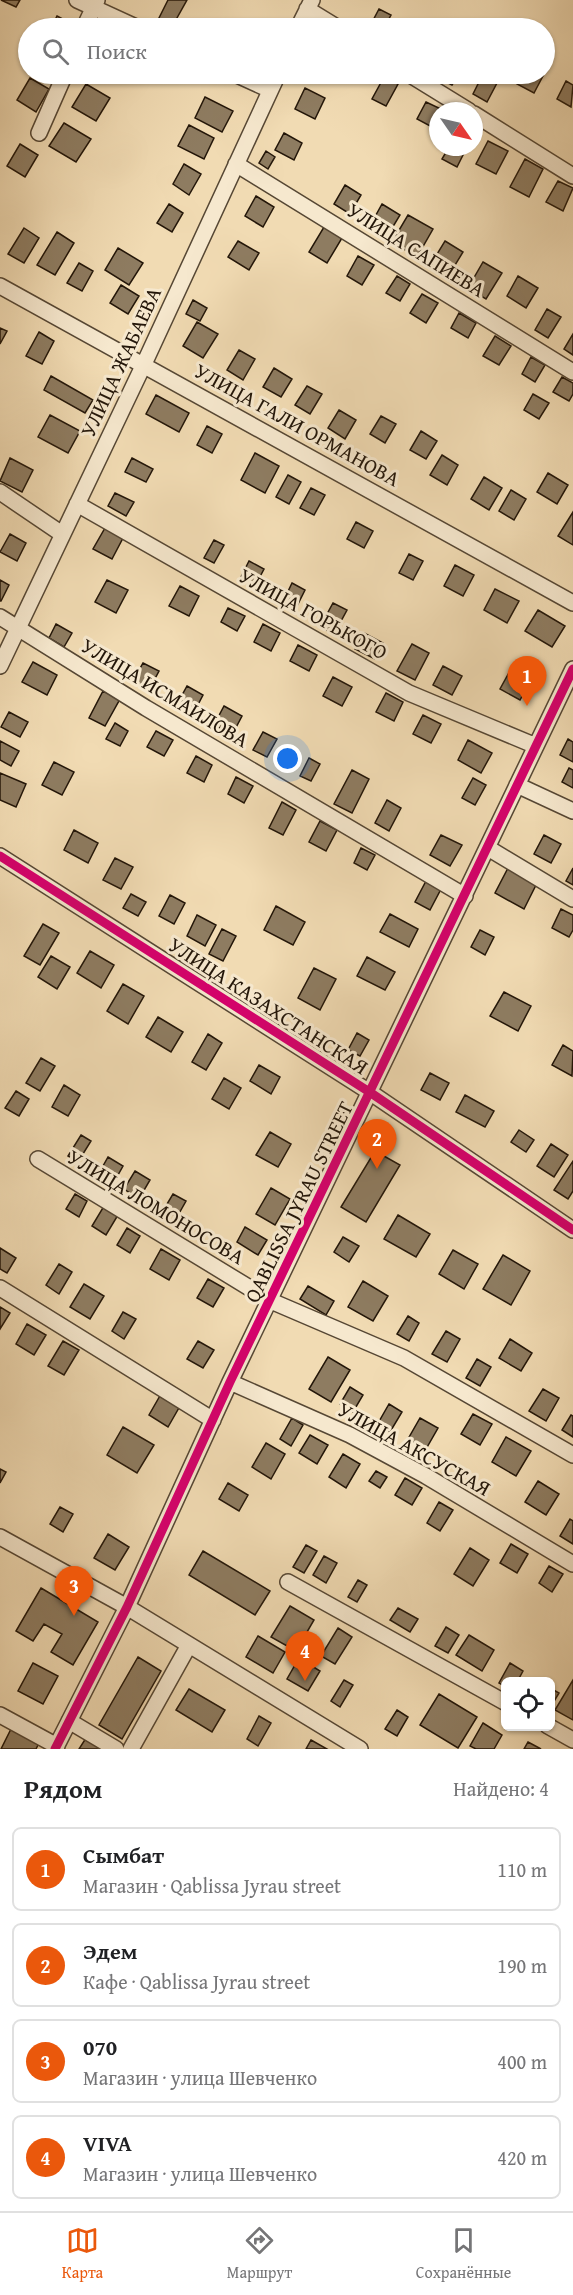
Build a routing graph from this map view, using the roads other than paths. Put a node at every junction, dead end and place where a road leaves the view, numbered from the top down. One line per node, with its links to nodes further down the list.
1 (77, 0): 2 (street)
2 (95, 4): 4 (street); 5 (street)
3 (310, 5): 6 (street)
4 (89, 18)
5 (120, 18)
6 (326, 18)
7 (61, 84): 14 (street)
8 (257, 84): 11 (street)
9 (273, 84): 11 (street, УЛИЦА ЖАБАЕВА)
10 (425, 84): 12 (street)
11 (270, 90): 15 (street, УЛИЦА ЖАБАЕВА)
12 (454, 102)
13 (483, 120): 16 (street)
14 (39, 134)
15 (236, 164): 18 (street, УЛИЦА ЖАБАЕВА); 19 (street, УЛИЦА САПИЕВА)
16 (573, 176)
17 (0, 286): 18 (street, УЛИЦА ГАЛИ ОРМАНОВА)
18 (144, 364): 21 (street, УЛИЦА ЖАБАЕВА); 23 (street, УЛИЦА ГАЛИ ОРМАНОВА)
19 (573, 372)
20 (0, 492): 22 (street)
21 (77, 504): 22 (street, УЛИЦА ЖАБАЕВА); 28 (street, УЛИЦА ГОРЬКОГО)
22 (62, 534): 25 (street, УЛИЦА ЖАБАЕВА)
23 (573, 603)
24 (0, 617): 25 (street, УЛИЦА ИСМАИЛОВА)
25 (18, 628): 26 (street, УЛИЦА ЖАБАЕВА); 33 (street, УЛИЦА ИСМАИЛОВА)
26 (0, 666)
27 (573, 669): 28 (street, QABLISSA JYRAU STREET)
28 (536, 746): 29 (street, QABLISSA JYRAU STREET)
29 (517, 785): 30 (street); 31 (street, QABLISSA JYRAU STREET)
30 (573, 811)
31 (488, 848): 33 (street, QABLISSA JYRAU STREET); 34 (street)
32 (0, 856): 35 (street, УЛИЦА КАЗАХСТАНСКАЯ)
33 (465, 896): 35 (street, QABLISSA JYRAU STREET)
34 (573, 899)
35 (371, 1094): 37 (street, УЛИЦА КАЗАХСТАНСКАЯ); 39 (street, QABLISSA JYRAU STREET)
36 (38, 1160): 39 (street, УЛИЦА ЛОМОНОСОВА)
37 (573, 1230)
38 (0, 1288): 41 (street)
39 (271, 1301): 40 (street, QABLISSA JYRAU STREET); 42 (street, УЛИЦА ЛОМОНОСОВА)
40 (230, 1382): 41 (street, QABLISSA JYRAU STREET); 44 (street, УЛИЦА АКСУСКАЯ)
41 (213, 1420): 46 (street, QABLISSA JYRAU STREET)
42 (573, 1455)
43 (0, 1537): 46 (street)
44 (573, 1564)
45 (288, 1582): 48 (street)
46 (127, 1607): 47 (street); 50 (street, QABLISSA JYRAU STREET)
47 (189, 1645): 55 (street); 56 (street)
48 (501, 1700)
49 (0, 1715): 53 (street)
50 (69, 1721): 53 (street, QABLISSA JYRAU STREET); 54 (street)
51 (555, 1730): 52 (street)
52 (573, 1740)
53 (56, 1747)
54 (116, 1749)
55 (131, 1749)
56 (360, 1749)

